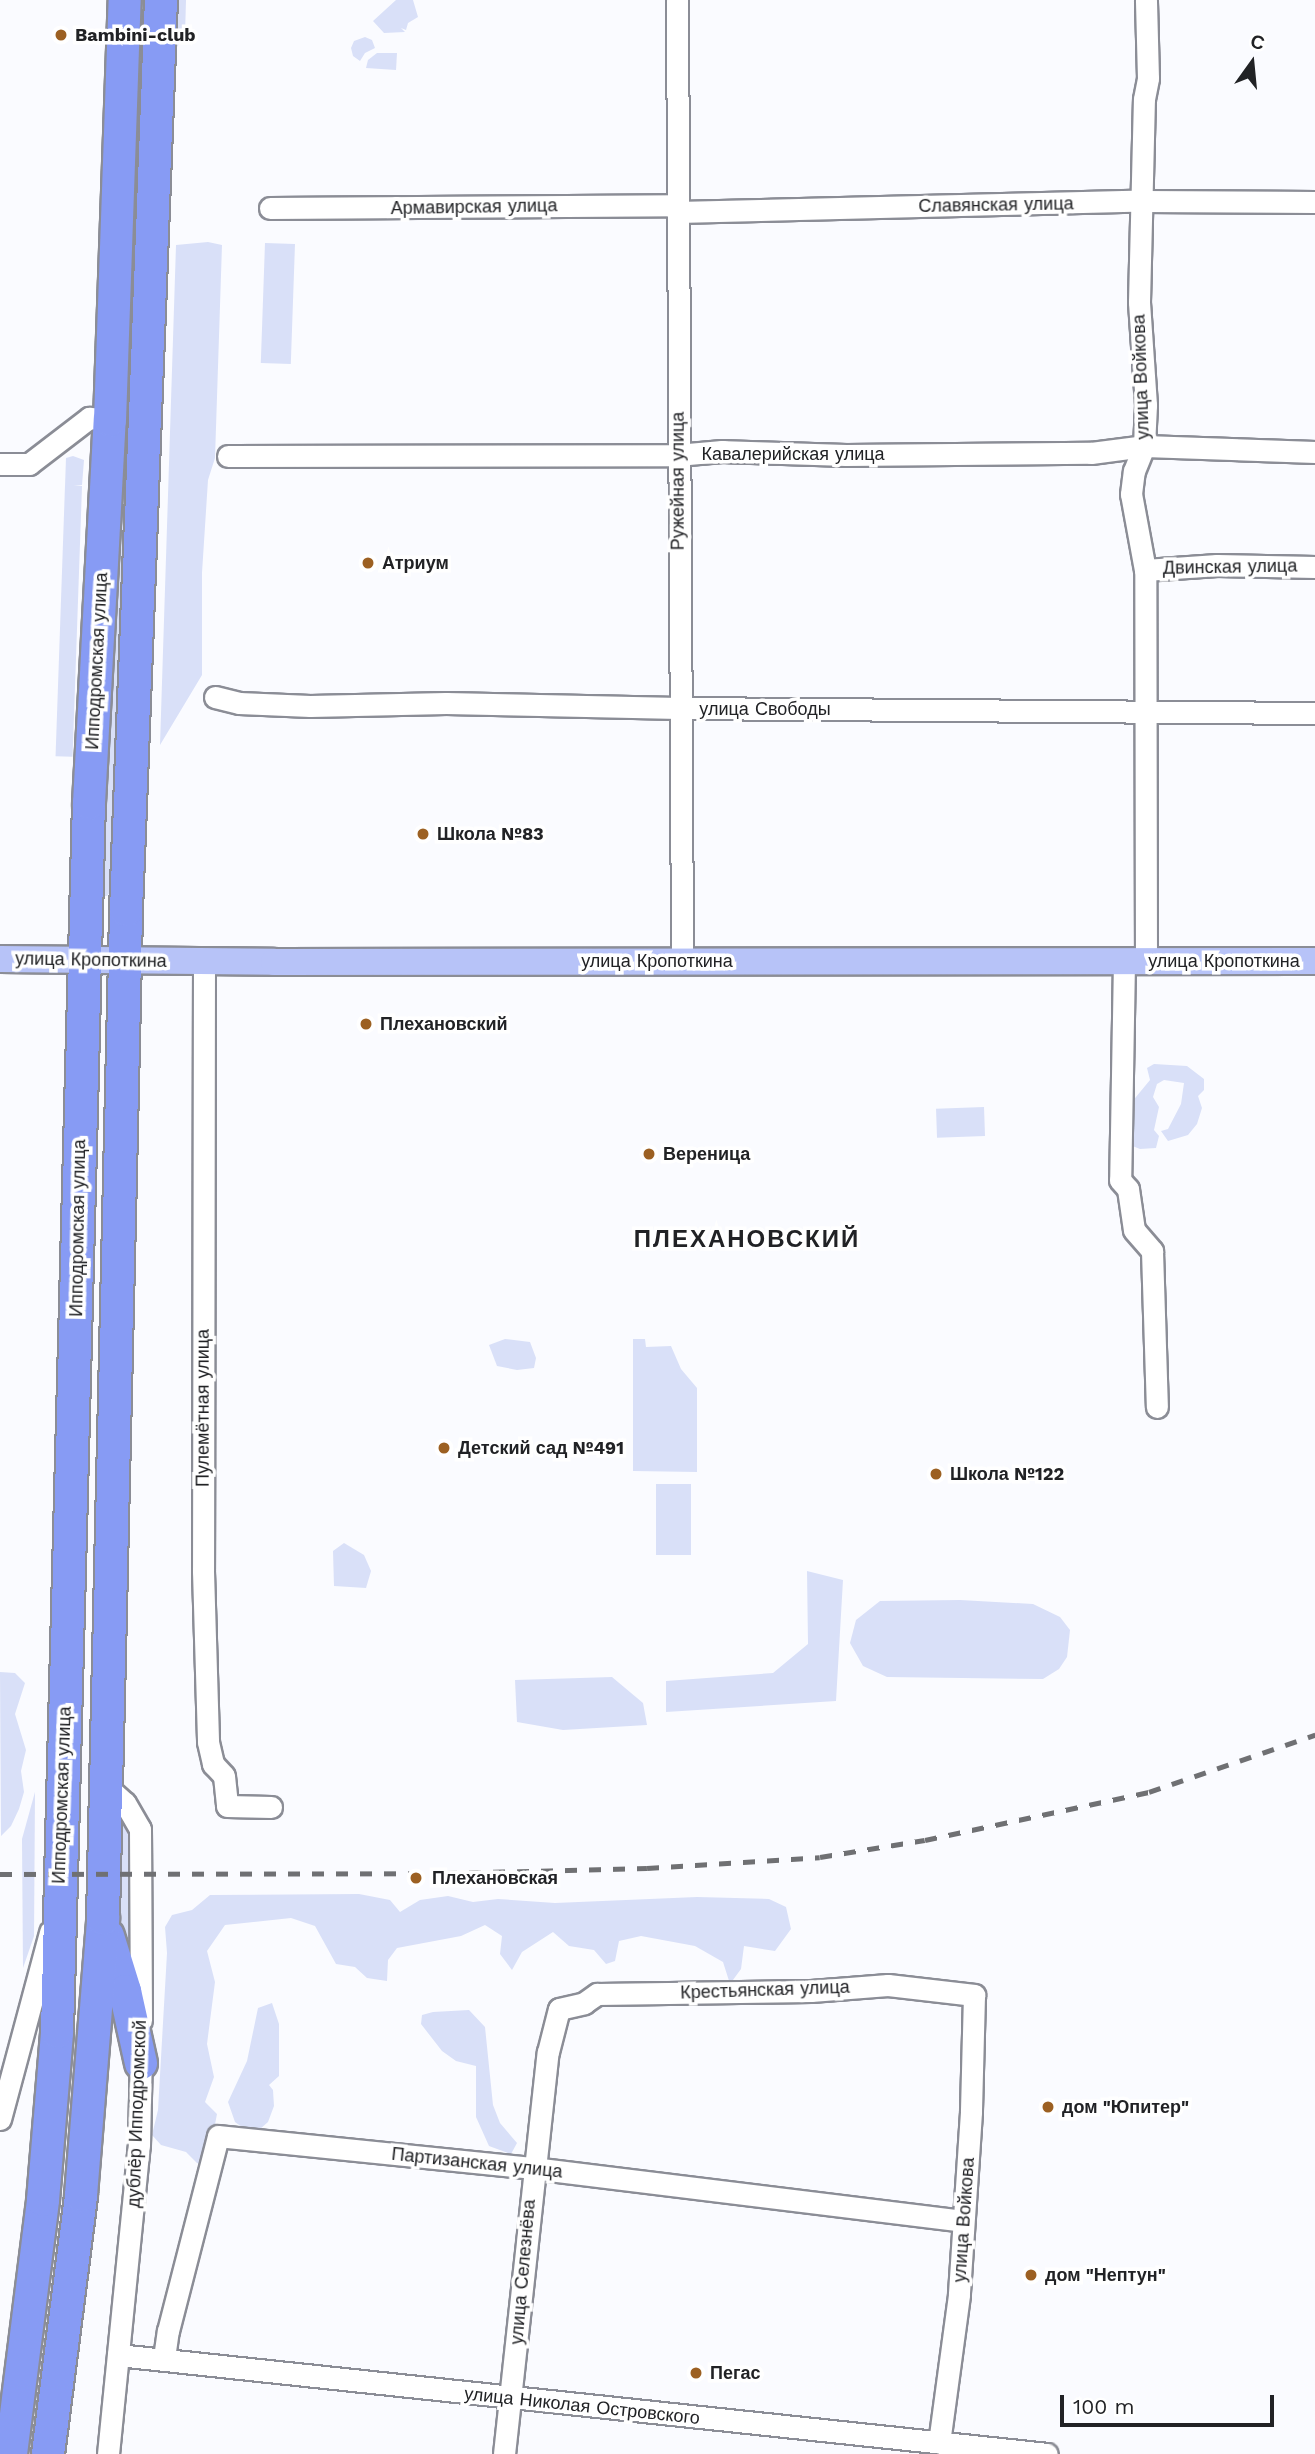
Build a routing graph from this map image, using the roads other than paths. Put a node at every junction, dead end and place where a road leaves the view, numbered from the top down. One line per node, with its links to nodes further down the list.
1 (125, 0): 9 (highway, Ипподромская улица)
2 (161, 0): 22 (highway, Ипподромская улица)
3 (677, 0): 8 (street, Ружейная улица)
4 (1146, 0): 5 (street, улица Войкова)
5 (1143, 201): 6 (street, Славянская улица); 8 (street, Славянская улица); 10 (street, улица Войкова)
6 (1315, 202)
7 (270, 208): 8 (street, Армавирская улица)
8 (677, 209): 12 (street, Ружейная улица)
9 (110, 419): 14 (street); 24 (highway, Ипподромская улица)
10 (1144, 446): 11 (street, Кавалерийская улица); 12 (street, Кавалерийская улица); 16 (street, улица Войкова)
11 (1315, 452)
12 (677, 455): 13 (street, Кавалерийская улица); 18 (street, Ружейная улица)
13 (228, 456)
14 (0, 464)
15 (1315, 567): 16 (street, Двинская улица)
16 (1145, 570): 19 (street, улица Войкова)
17 (215, 697): 18 (street, улица Свободы)
18 (679, 708): 19 (street, улица Свободы); 26 (street, Ружейная улица)
19 (1147, 710): 20 (street, улица Свободы); 23 (street, улица Войкова)
20 (1315, 713)
21 (0, 959): 24 (main road, улица Кропоткина)
22 (124, 960): 24 (main road, улица Кропоткина); 25 (main road, улица Кропоткина); 29 (highway, Ипподромская улица)
23 (1135, 960): 26 (main road, улица Кропоткина); 27 (main road, улица Кропоткина); 28 (street, улица Войкова)
24 (84, 961): 31 (highway, Ипподромская улица)
25 (204, 961): 26 (main road, улица Кропоткина); 30 (street, Пулемётная улица)
26 (682, 961)
27 (1315, 961)
28 (1157, 1407)
29 (106, 1786): 32 (highway, Ипподромская улица); 35 (street, дублёр Ипподромской)
30 (271, 1807)
31 (59, 1899): 36 (street); 43 (highway, Ипподромская улица)
32 (103, 1919): 35 (highway); 44 (highway, Ипподромская улица)
33 (974, 1995): 34 (street, Крестьянская улица); 38 (street, улица Войкова)
34 (559, 2009): 37 (street, улица Селезнёва)
35 (141, 2063): 39 (street, дублёр Ипподромской)
36 (0, 2119)
37 (533, 2168): 38 (street, Партизанская улица); 40 (street, Партизанская улица); 41 (street, улица Селезнёва)
38 (963, 2221): 42 (street, улица Войкова)
39 (118, 2355): 40 (street, улица Николая Островского); 45 (street, дублёр Ипподромской)
40 (164, 2358): 41 (street, улица Николая Островского)
41 (511, 2399): 42 (street, улица Николая Островского); 46 (street, улица Селезнёва)
42 (939, 2443): 47 (street, улица Николая Островского)
43 (11, 2454)
44 (48, 2454)
45 (108, 2454)
46 (504, 2454)
47 (1047, 2454)

